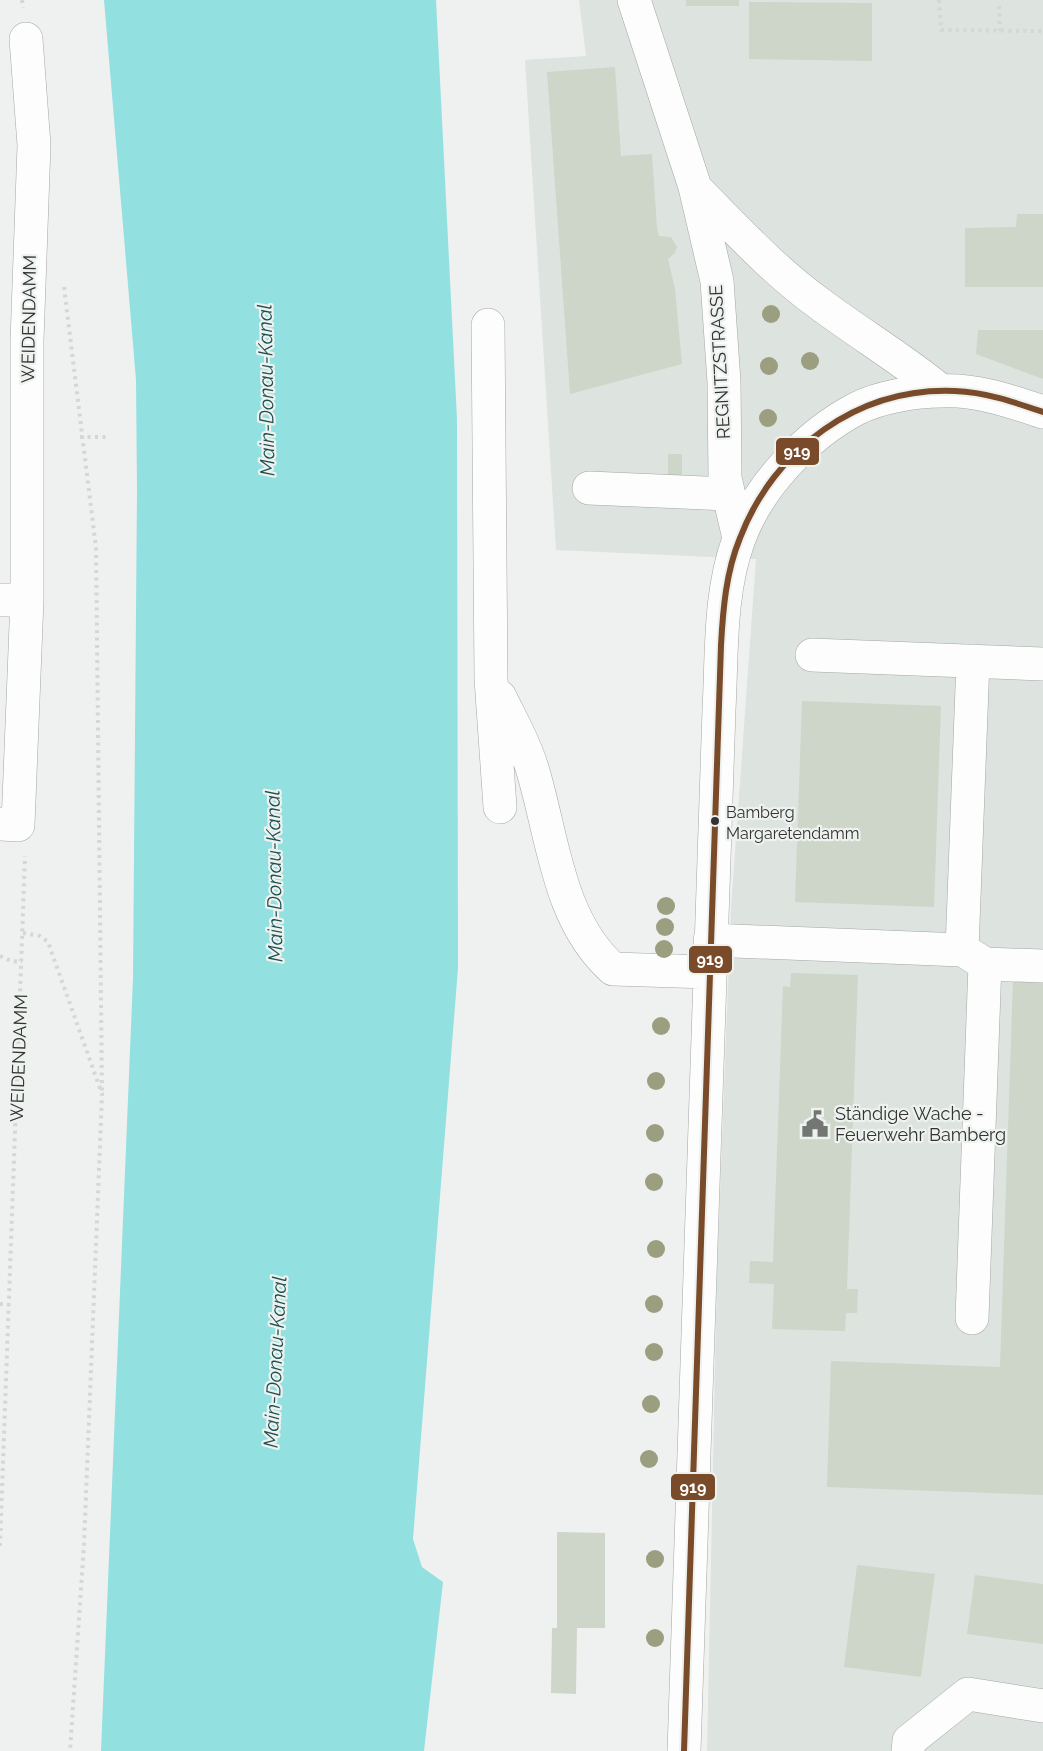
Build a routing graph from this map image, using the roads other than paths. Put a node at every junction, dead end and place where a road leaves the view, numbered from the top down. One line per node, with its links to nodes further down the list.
1 (634, 0): 3 (street, REGNITZSTRASSE)
2 (26, 39): 10 (street, WEIDENDAMM)
3 (695, 187): 5 (street, REGNITZSTRASSE); 8 (street, REGNITZSTRASSE)
4 (488, 325): 14 (street)
5 (940, 390): 6 (street); 9 (street)
6 (1043, 412)
7 (589, 488): 8 (street)
8 (728, 494): 9 (street, REGNITZSTRASSE)
9 (739, 538): 17 (street)
10 (14, 600): 16 (street, WEIDENDAMM)
11 (812, 655): 12 (street)
12 (973, 661): 13 (street); 18 (street)
13 (1043, 664)
14 (491, 680): 15 (street); 17 (street)
15 (500, 807)
16 (9, 825)
17 (709, 956): 18 (street); 22 (street)
18 (974, 957): 19 (street); 20 (street)
19 (1043, 966)
20 (972, 1318)
21 (1043, 1706): 23 (street)
22 (684, 1751)
23 (908, 1751)

